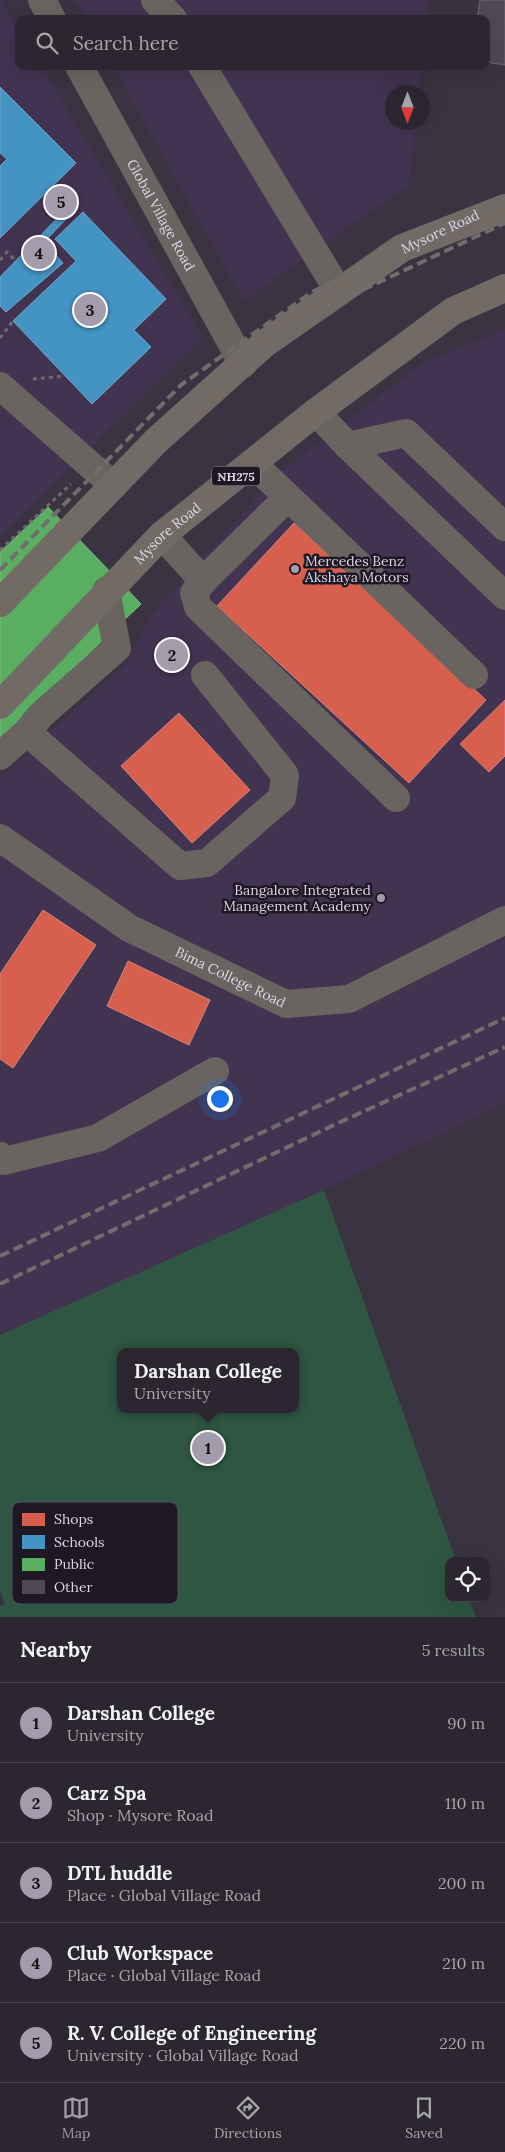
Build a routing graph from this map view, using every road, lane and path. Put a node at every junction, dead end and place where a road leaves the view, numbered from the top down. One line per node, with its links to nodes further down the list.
1 (42, 0): 2 (street)
2 (50, 15)
3 (80, 70): 12 (street, Global Village Road)
4 (204, 70): 9 (street)
5 (505, 208): 9 (highway, Mysore Road)
6 (0, 260): 7 (path)
7 (16, 261)
8 (504, 290): 14 (highway, Mysore Road / NH275)
9 (339, 292): 12 (highway, Mysore Road)
10 (13, 321): 11 (path)
11 (0, 338)
12 (243, 364): 17 (highway, Mysore Road)
13 (0, 386): 17 (street)
14 (316, 412): 15 (street); 16 (highway, Mysore Road / NH275)
15 (348, 446): 19 (street); 23 (street)
16 (252, 464): 18 (street); 20 (highway, Mysore Road / NH275)
17 (112, 485): 24 (highway, Mysore Road)
18 (288, 497): 21 (street); 26 (street)
19 (505, 527)
20 (162, 536): 21 (street); 22 (highway, Mysore Road / NH275)
21 (203, 581): 30 (street)
22 (106, 591): 27 (highway, Mysore Road / NH275); 28 (street)
23 (505, 596)
24 (0, 602)
25 (205, 675): 28 (street)
26 (474, 675)
27 (0, 705)
28 (27, 732): 29 (street)
29 (0, 756)
30 (396, 798)
31 (0, 838): 32 (street, Bima College Road)
32 (505, 920)
33 (215, 1071): 34 (street)
34 (0, 1156)

